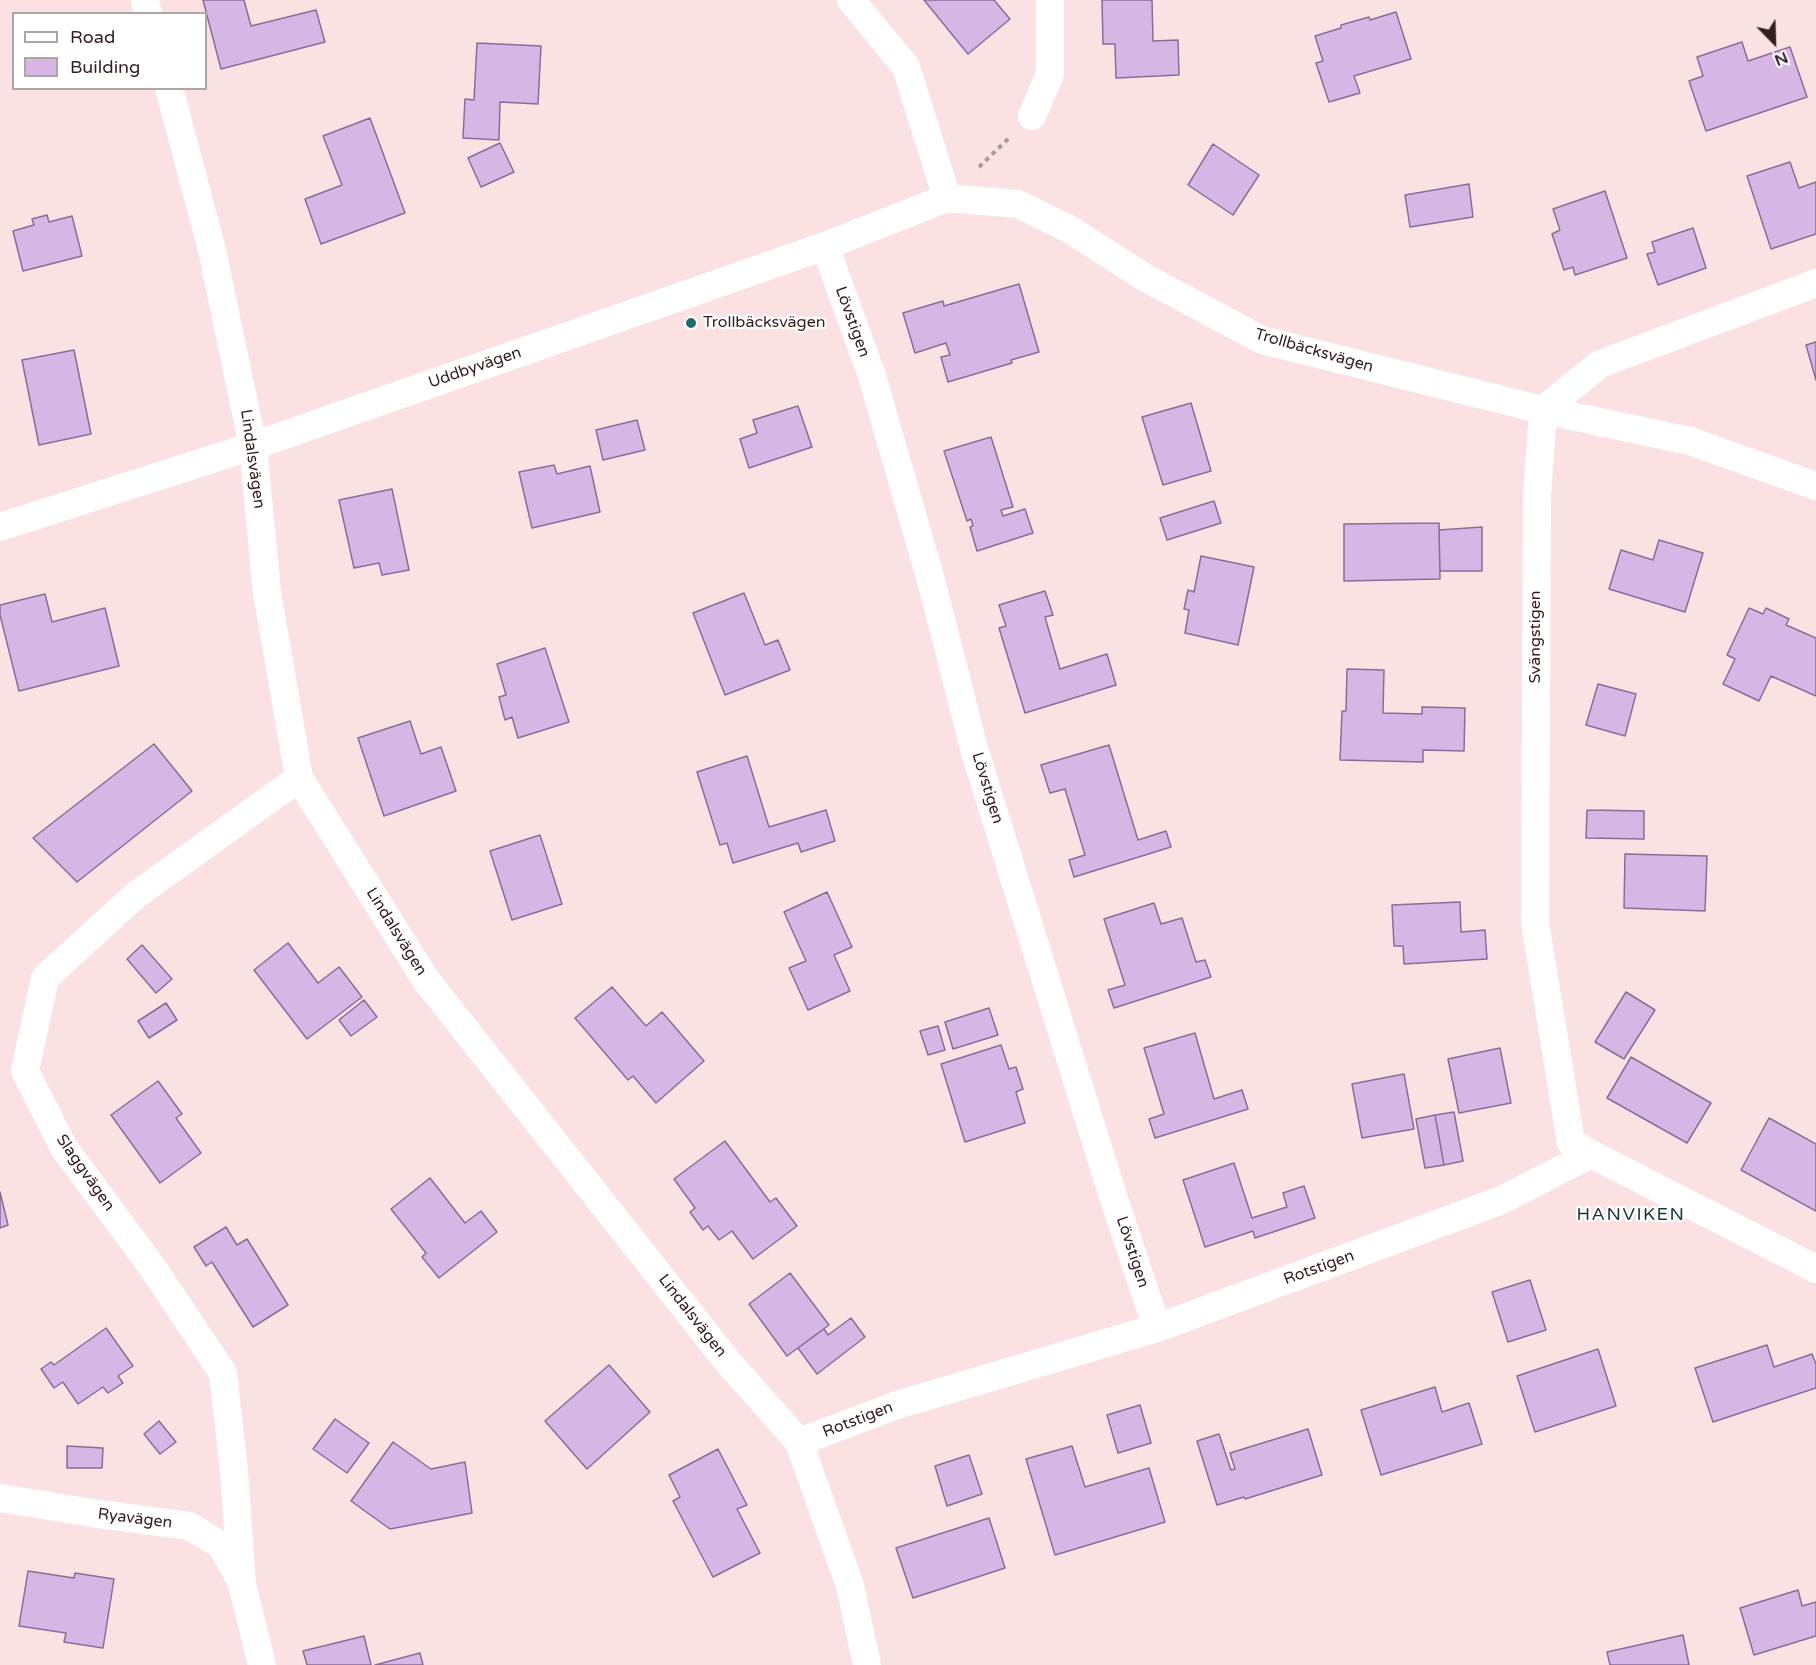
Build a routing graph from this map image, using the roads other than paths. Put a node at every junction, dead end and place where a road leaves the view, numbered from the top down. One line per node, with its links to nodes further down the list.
1 (851, 0): 5 (street)
2 (1050, 0): 4 (street)
3 (169, 90): 9 (street, Lindalsvägen)
4 (1032, 116)
5 (947, 198): 6 (street, Uddbyvägen); 8 (street, Trollbäcksvägen)
6 (825, 246): 9 (street, Uddbyvägen); 15 (street, Lövstigen)
7 (1816, 283): 8 (street)
8 (1542, 410): 10 (street, Trollbäcksvägen); 13 (street, Svängstigen)
9 (253, 446): 11 (street, Uddbyvägen); 12 (street, Lindalsvägen)
10 (1816, 486)
11 (0, 527)
12 (299, 778): 16 (street, Lindalsvägen); 18 (street, Slaggvägen)
13 (1591, 1154): 14 (street); 15 (street, Rotstigen)
14 (1816, 1269)
15 (1157, 1328): 16 (street, Rotstigen)
16 (800, 1442): 20 (street, Lindalsvägen)
17 (0, 1497): 18 (street, Ryavägen)
18 (242, 1584): 19 (street, Slaggvägen)
19 (262, 1665)
20 (867, 1665)

